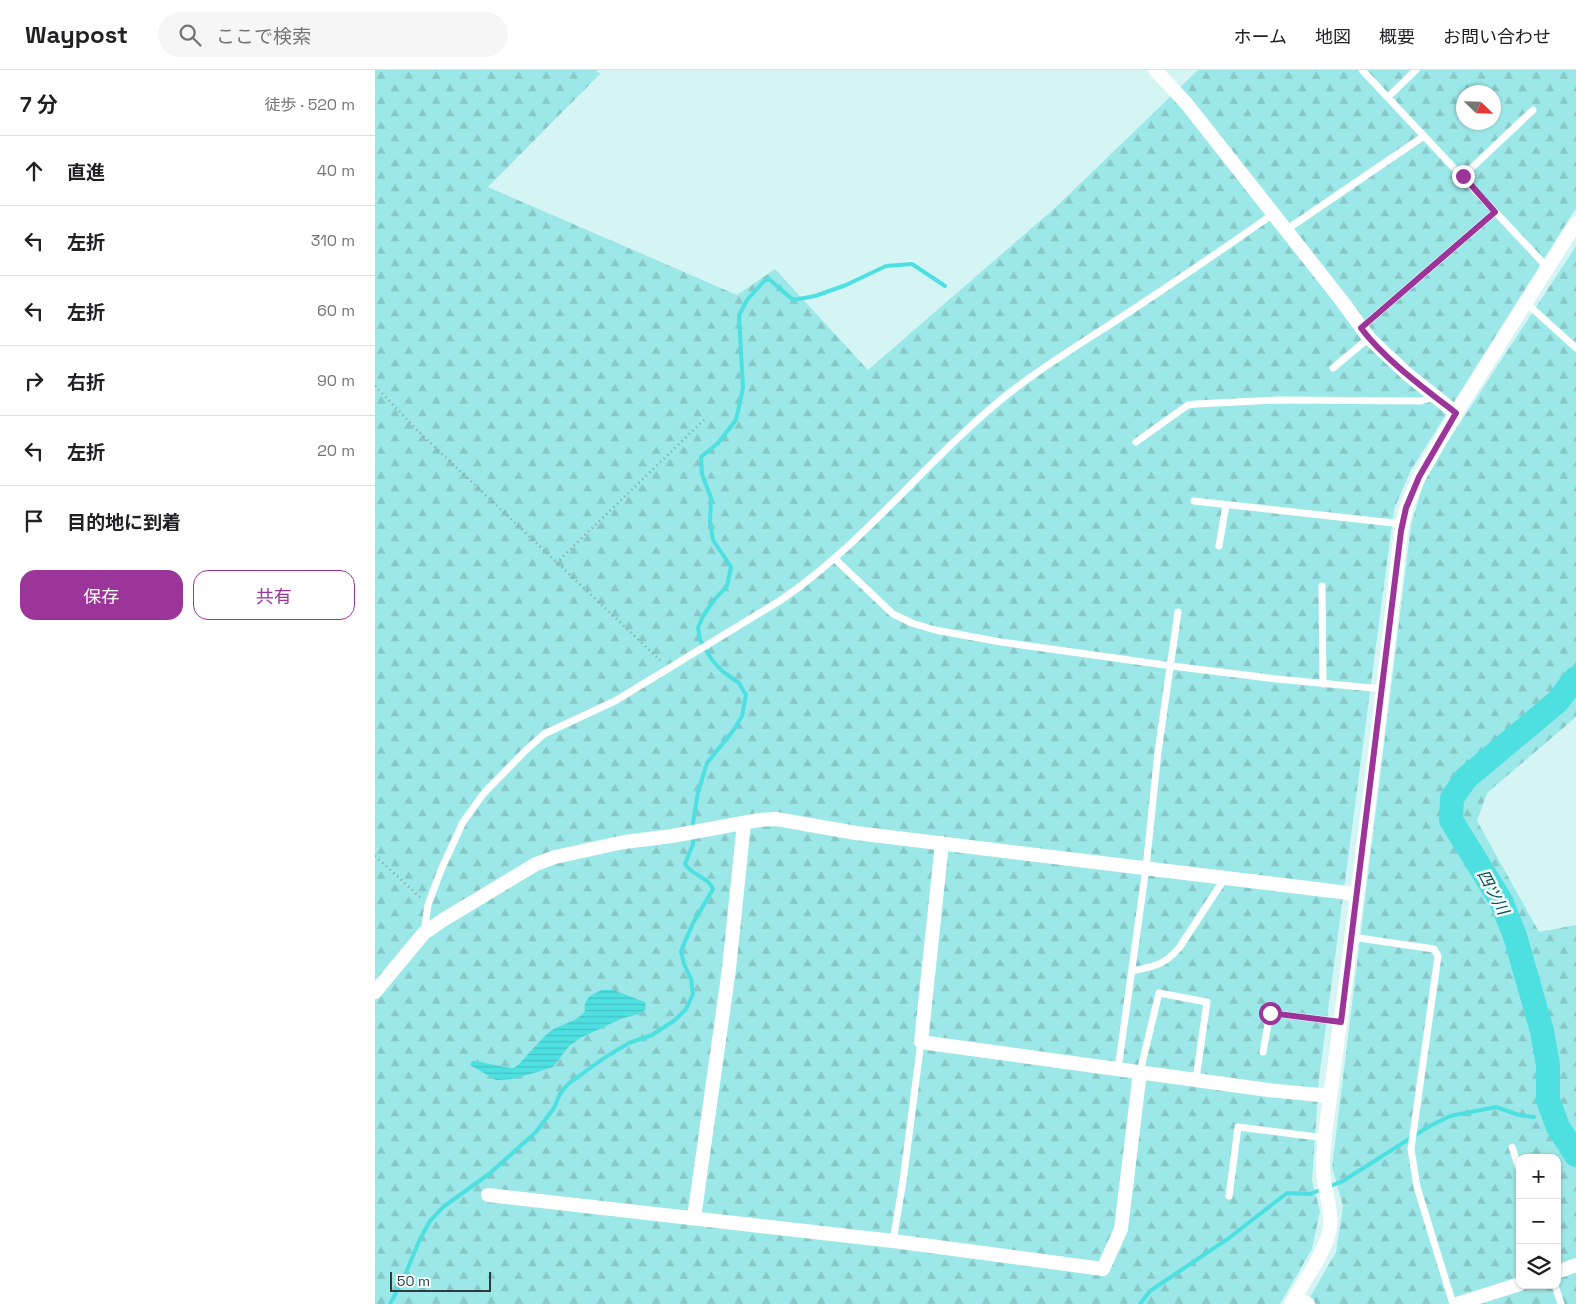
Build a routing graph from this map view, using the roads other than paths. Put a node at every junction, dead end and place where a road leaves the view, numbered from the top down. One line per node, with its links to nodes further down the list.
1 (1155, 70): 9 (street)
2 (1362, 70): 4 (lane)
3 (1416, 70): 4 (lane)
4 (1388, 97): 6 (lane)
5 (1533, 110): 7 (lane)
6 (1424, 136): 7 (lane); 11 (lane)
7 (1463, 176): 8 (lane)
8 (1495, 212): 12 (lane); 14 (lane)
9 (1273, 214): 11 (street); 24 (lane)
10 (1576, 223): 12 (street)
11 (1286, 230): 14 (street)
12 (1547, 268): 13 (street)
13 (1525, 302): 15 (lane); 18 (street)
14 (1365, 333): 16 (lane); 17 (street)
15 (1576, 348)
16 (1333, 368)
17 (1435, 397): 18 (street); 19 (lane)
18 (1456, 413): 22 (street)
19 (1136, 442)
20 (1194, 501): 21 (lane)
21 (1225, 505): 22 (lane); 23 (lane)
22 (1403, 524): 29 (street)
23 (1219, 546)
24 (835, 559): 27 (lane); 35 (lane)
25 (1322, 586): 28 (lane)
26 (1178, 612): 27 (lane)
27 (1172, 666): 28 (lane); 32 (lane)
28 (1323, 684): 29 (lane)
29 (1383, 689): 34 (street)
30 (744, 823): 31 (street); 35 (street); 51 (street)
31 (941, 843): 32 (street); 40 (street)
32 (1146, 868): 33 (street); 37 (lane)
33 (1225, 877): 34 (street); 37 (lane)
34 (1357, 894): 36 (street)
35 (424, 933): 38 (street)
36 (1352, 937): 39 (street); 59 (lane)
37 (1132, 971): 42 (lane)
38 (375, 992)
39 (1341, 1022): 41 (lane); 45 (street)
40 (921, 1042): 42 (street); 52 (lane)
41 (1263, 1052)
42 (1118, 1069): 43 (street)
43 (1140, 1072): 44 (street); 44 (lane); 52 (street)
44 (1196, 1080): 45 (street)
45 (1330, 1096): 46 (street)
46 (1325, 1138): 50 (lane); 57 (street)
47 (1512, 1147): 48 (lane)
48 (1516, 1160)
49 (487, 1195): 51 (street)
50 (1229, 1196)
51 (694, 1218): 52 (street)
52 (893, 1241)
53 (1576, 1266): 54 (street)
54 (1561, 1271)
55 (1516, 1285): 60 (street)
56 (1556, 1289): 61 (lane)
57 (1293, 1300): 58 (street)
58 (1309, 1304)
59 (1453, 1304)
60 (1457, 1304)
61 (1561, 1304)

